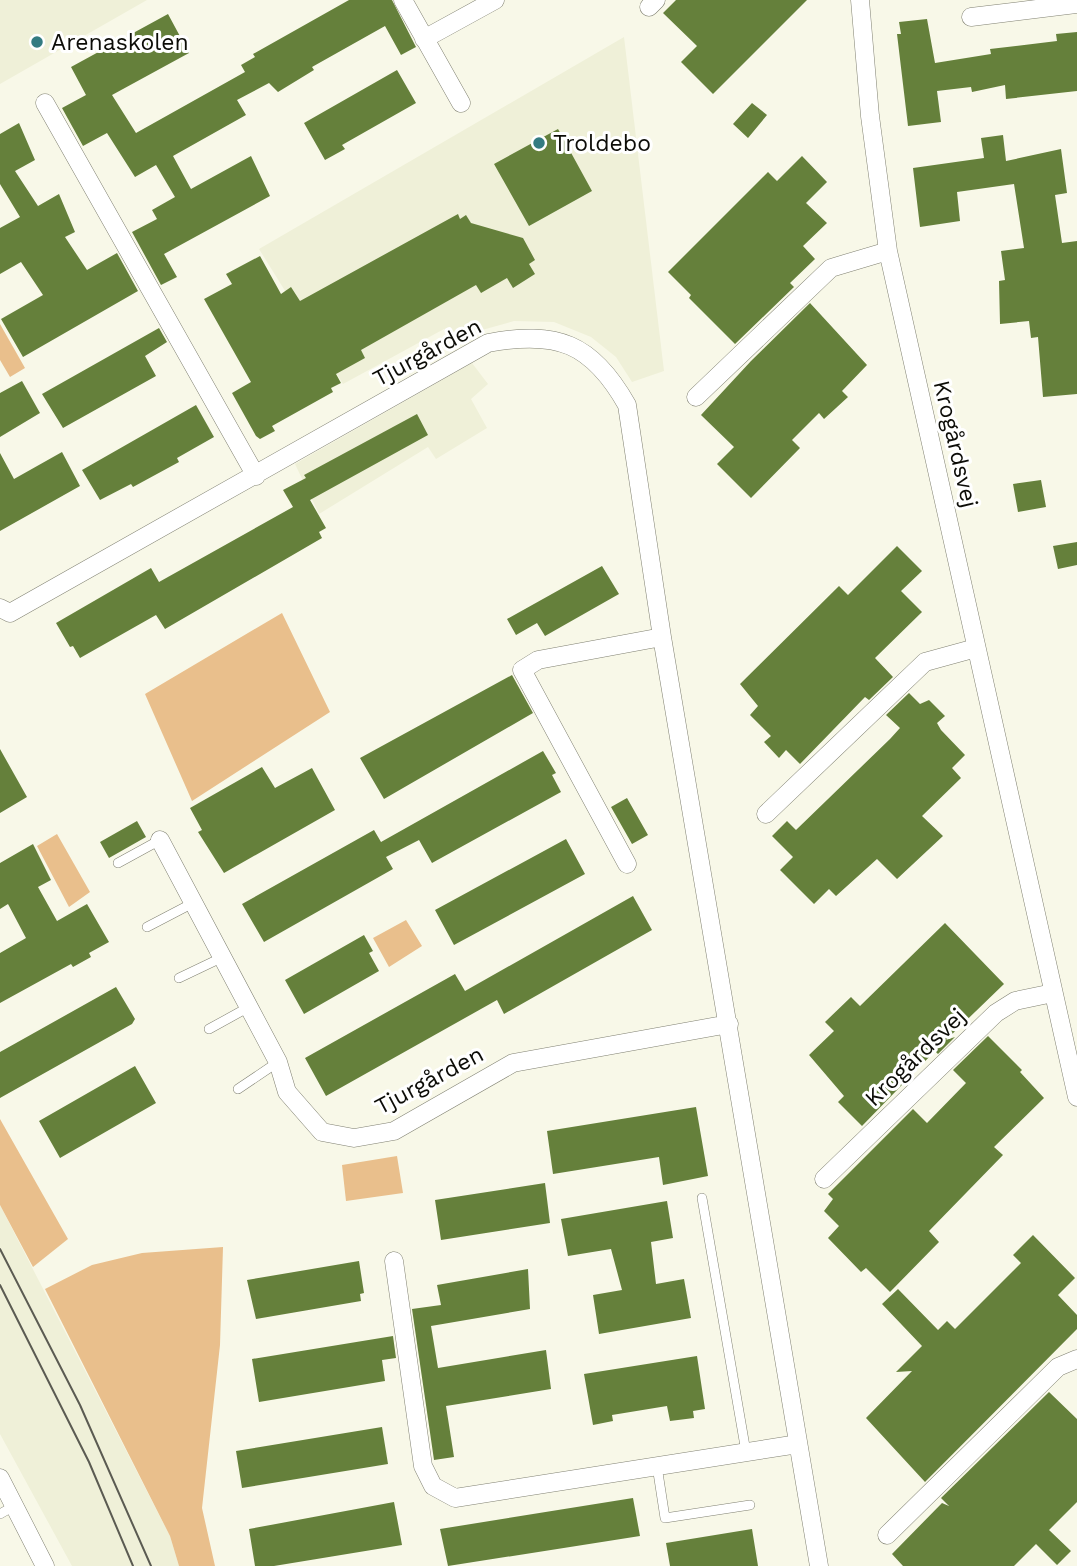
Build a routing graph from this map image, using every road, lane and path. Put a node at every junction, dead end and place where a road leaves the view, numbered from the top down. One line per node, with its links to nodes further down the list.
1 (403, 0): 6 (street)
2 (495, 0): 6 (street)
3 (860, 0): 9 (street, Krogårdsvej)
4 (1077, 4): 5 (street)
5 (971, 17)
6 (424, 39): 8 (street)
7 (45, 103): 11 (street)
8 (461, 103)
9 (888, 251): 10 (street); 14 (street, Krogårdsvej)
10 (696, 397)
11 (256, 476): 12 (street, Tjurgården); 13 (street, Tjurgården)
12 (0, 608)
13 (663, 637): 18 (street); 25 (street, Tjurgården)
14 (976, 648): 15 (street); 23 (street, Krogårdsvej)
15 (766, 814)
16 (160, 840): 17 (lane, Tjurgården); 19 (street, Tjurgården)
17 (118, 863)
18 (627, 864)
19 (193, 903): 20 (lane); 21 (street, Tjurgården)
20 (147, 927)
21 (223, 957): 22 (lane); 24 (street, Tjurgården)
22 (179, 978)
23 (1053, 993): 29 (street, Krogårdsvej); 30 (street, Krogårdsvej)
24 (249, 1007): 26 (lane); 27 (street, Tjurgården)
25 (729, 1024): 27 (street, Tjurgården); 34 (street, Tjurgården)
26 (209, 1029)
27 (278, 1062): 28 (lane)
28 (238, 1089)
29 (1077, 1097)
30 (824, 1179)
31 (702, 1198): 35 (lane)
32 (394, 1261): 36 (street)
33 (1077, 1359): 40 (street)
34 (798, 1444): 35 (street); 42 (street, Tjurgården)
35 (746, 1452): 36 (street)
36 (657, 1466): 38 (lane)
37 (0, 1478): 39 (street)
38 (750, 1505)
39 (7, 1510): 41 (street)
40 (887, 1535)
41 (45, 1566)
42 (819, 1566)

